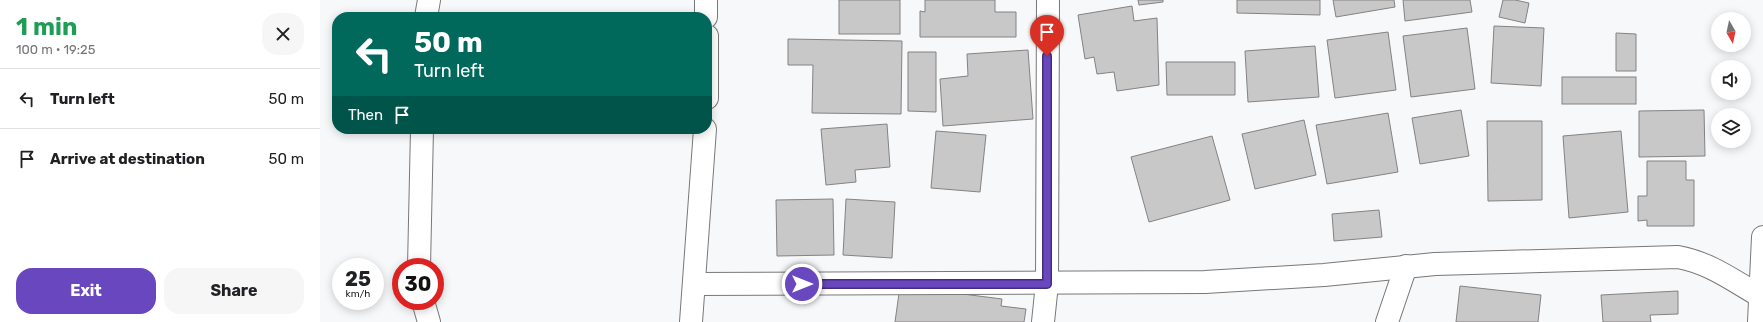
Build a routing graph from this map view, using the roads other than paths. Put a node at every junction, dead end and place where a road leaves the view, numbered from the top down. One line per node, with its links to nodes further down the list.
1 (429, 0): 4 (street)
2 (706, 0): 5 (street)
3 (1048, 0): 12 (street)
4 (427, 12)
5 (706, 12)
6 (422, 134): 9 (street)
7 (705, 134): 11 (street)
8 (1763, 237): 13 (street)
9 (419, 258)
10 (1406, 266): 12 (street); 13 (street); 18 (street)
11 (695, 284): 12 (street); 16 (street)
12 (1047, 284): 17 (street)
13 (1760, 296): 19 (street)
14 (426, 310): 15 (street)
15 (429, 322)
16 (691, 322)
17 (1043, 322)
18 (1387, 322)
19 (1759, 322)

